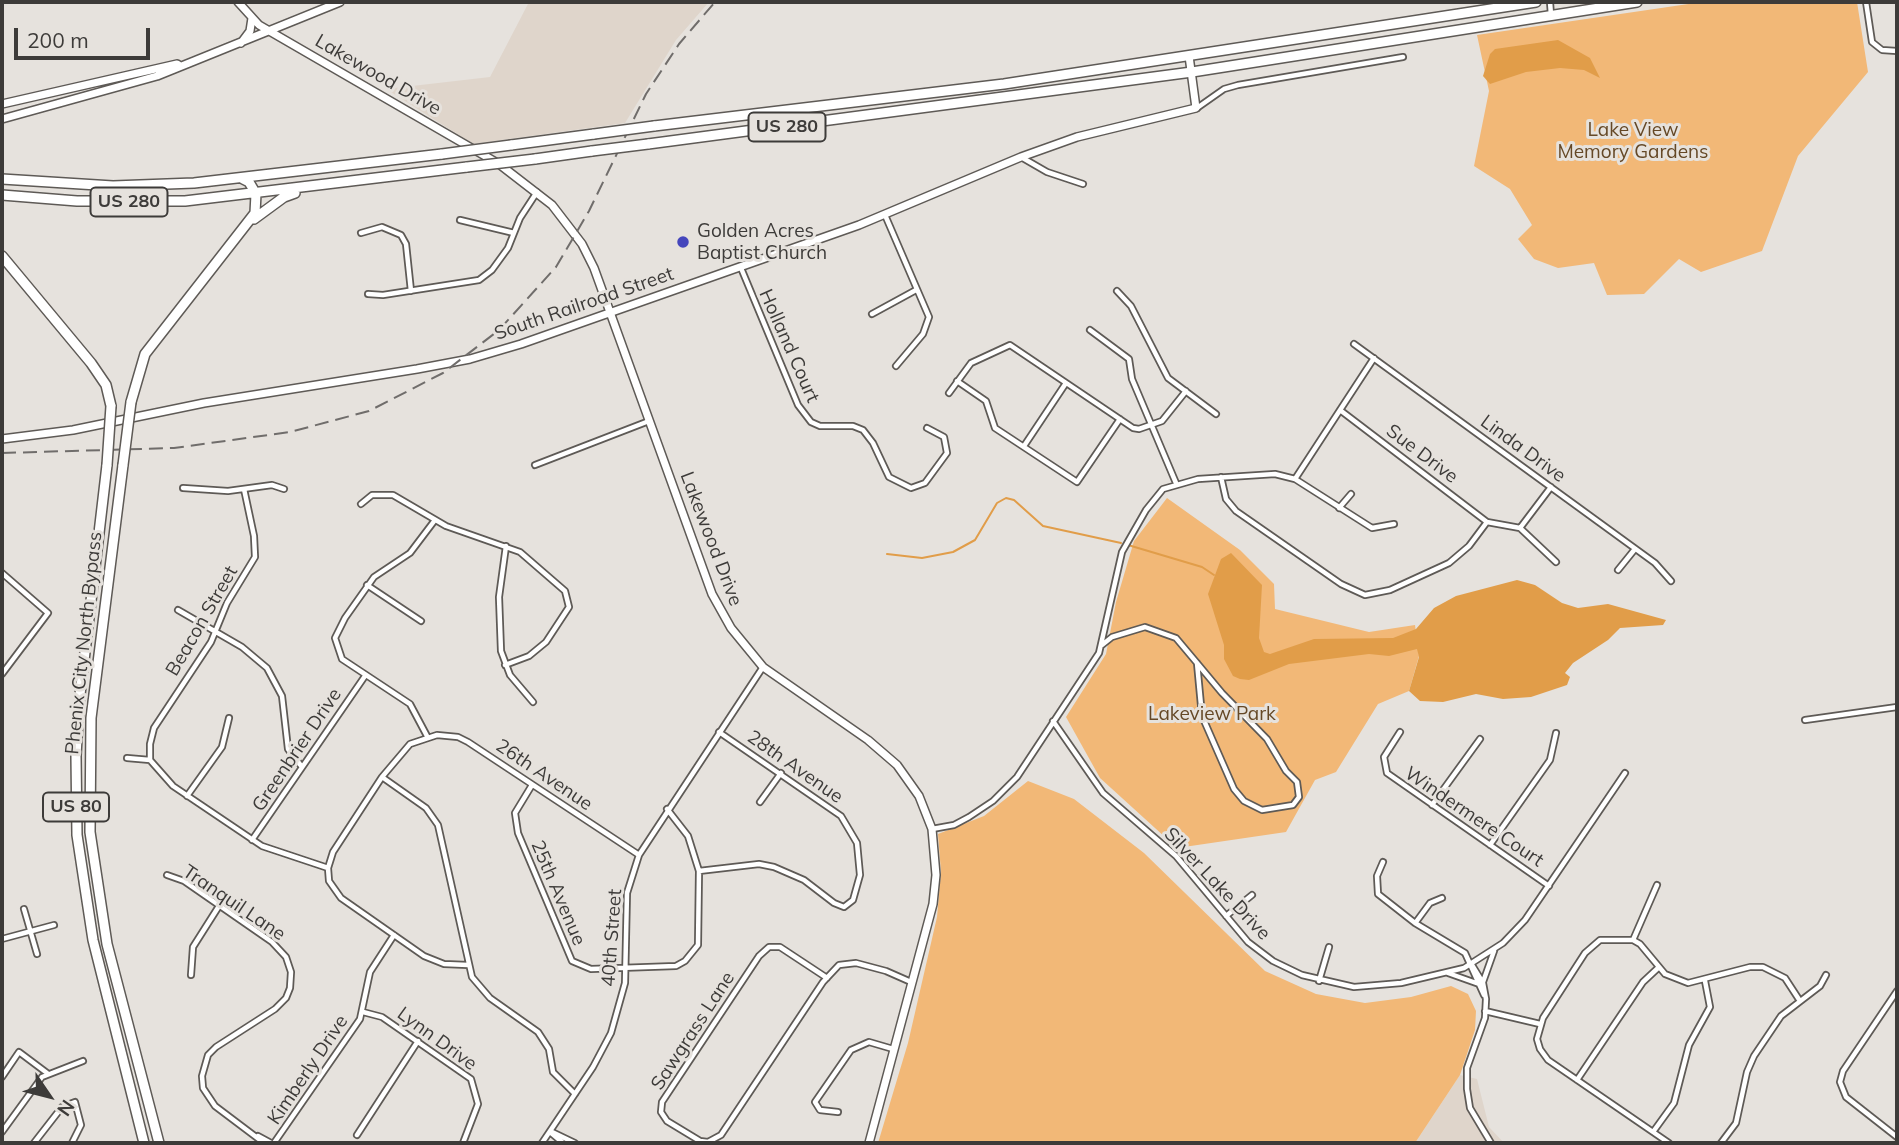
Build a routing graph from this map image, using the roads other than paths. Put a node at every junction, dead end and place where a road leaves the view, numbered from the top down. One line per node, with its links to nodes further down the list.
1 (238, 2): 8 (street, Lakewood Drive)
2 (340, 2): 9 (street)
3 (1536, 2): 14 (highway, US 280)
4 (1550, 2): 7 (street)
5 (1637, 2): 7 (highway, US 280)
6 (1866, 2): 13 (street)
7 (1551, 15): 17 (highway, US 280)
8 (252, 18): 10 (street, Lakewood Drive); 12 (street)
9 (297, 21): 10 (street); 11 (street)
10 (270, 32): 11 (street, Lakewood Drive); 12 (street)
11 (292, 42): 26 (street, Lakewood Drive)
12 (241, 43): 16 (street)
13 (1897, 51)
14 (1189, 56): 17 (street); 22 (highway, US 280, bridge)
15 (1403, 57): 19 (street, South Railroad Street)
16 (180, 66): 18 (street); 20 (street)
17 (1192, 72): 19 (street); 25 (highway, US 280, bridge)
18 (2, 104)
19 (1196, 108): 21 (street, South Railroad Street)
20 (2, 118)
21 (1021, 157): 24 (street); 29 (street, South Railroad Street)
22 (243, 178): 23 (highway); 27 (highway)
23 (2, 179)
24 (1083, 184)
25 (310, 188): 27 (highway, US 280); 31 (highway)
26 (537, 191): 33 (street); 40 (street, Lakewood Drive)
27 (256, 194): 28 (highway, US 280); 31 (highway, US 80)
28 (2, 195)
29 (884, 214): 35 (street, South Railroad Street); 36 (street)
30 (460, 220): 33 (street)
31 (250, 222): 168 (highway, Phenix City North Bypass / US 80, bridge)
32 (360, 233): 37 (street)
33 (514, 233): 37 (street)
34 (2, 256): 167 (highway, Phenix City North Bypass / US 80, bridge)
35 (741, 268): 40 (street, South Railroad Street); 55 (street, Holland Court)
36 (916, 290): 41 (street); 45 (street)
37 (411, 291): 39 (street)
38 (1116, 291): 48 (street)
39 (368, 293)
40 (611, 311): 53 (street, Lakewood Drive); 56 (street, South Railroad Street)
41 (872, 314)
42 (1090, 330): 54 (street)
43 (1354, 344): 44 (street, Linda Drive)
44 (1374, 358): 50 (street); 62 (street, Linda Drive)
45 (896, 366)
46 (957, 382): 47 (street); 49 (street); 57 (street)
47 (1066, 383): 52 (street); 57 (street)
48 (1186, 391): 51 (street); 54 (street)
49 (949, 393)
50 (1340, 410): 60 (street); 70 (street, Sue Drive)
51 (1216, 414)
52 (1120, 419): 54 (street); 57 (street)
53 (649, 421): 58 (street); 86 (street, Lakewood Drive)
54 (1152, 426): 61 (street)
55 (927, 428)
56 (2, 439)
57 (1024, 446)
58 (535, 465)
59 (1221, 477): 60 (street); 61 (street); 70 (street)
60 (1295, 479): 68 (street)
61 (1176, 483): 83 (street)
62 (1551, 487): 72 (street); 74 (street, Linda Drive)
63 (183, 488): 64 (street)
64 (244, 489): 65 (street); 82 (street, Beacon Street)
65 (284, 489)
66 (1351, 494): 68 (street)
67 (361, 504): 69 (street)
68 (1339, 508): 71 (street)
69 (435, 520): 73 (street); 79 (street)
70 (1487, 522): 72 (street)
71 (1394, 524)
72 (1520, 528): 75 (street)
73 (506, 545): 85 (street); 85 (street)
74 (1635, 549): 76 (street); 78 (street, Linda Drive)
75 (1556, 562)
76 (1618, 570)
77 (2, 573): 87 (street)
78 (1671, 581)
79 (367, 585): 81 (street); 88 (street)
80 (178, 610): 82 (street)
81 (421, 621)
82 (217, 631): 100 (street, Beacon Street); 101 (street)
83 (1101, 646): 84 (street); 92 (street)
84 (1197, 663): 84 (street)
85 (505, 665): 89 (street)
86 (763, 667): 94 (street, 40th Street); 110 (street, Lakewood Drive)
87 (2, 674)
88 (365, 676): 97 (street); 101 (street, Greenbrier Drive)
89 (533, 702)
90 (1897, 707): 93 (street)
91 (229, 718): 106 (street)
92 (1053, 720): 110 (street); 124 (street, Silver Lake Drive)
93 (1805, 720)
94 (719, 732): 102 (street, 28th Avenue); 109 (street, 40th Street)
95 (1400, 732): 108 (street, Windermere Court)
96 (1556, 733): 112 (street)
97 (427, 736): 104 (street); 105 (street, 26th Avenue)
98 (1480, 738): 108 (street)
99 (127, 758): 100 (street)
100 (150, 760): 106 (street)
101 (302, 767): 111 (street, Greenbrier Drive)
102 (781, 773): 107 (street); 116 (street, 28th Avenue)
103 (1625, 773): 119 (street, Silver Lake Drive)
104 (382, 777): 115 (street); 135 (street)
105 (531, 785): 113 (street, 26th Avenue); 137 (street, 25th Avenue)
106 (187, 796): 111 (street)
107 (760, 802)
108 (1432, 805): 112 (street, Windermere Court)
109 (667, 809): 113 (street, 40th Street); 116 (street, 25th Avenue)
110 (932, 829): 144 (street, Lakewood Drive)
111 (252, 840): 115 (street)
112 (1490, 845): 119 (street, Windermere Court)
113 (639, 855): 137 (street, 40th Street)
114 (1383, 862): 125 (street)
115 (327, 868): 128 (street)
116 (699, 871): 137 (street, 25th Avenue)
117 (167, 875): 122 (street, Tranquil Lane)
118 (1657, 885): 130 (street)
119 (1549, 886): 132 (street, Silver Lake Drive)
120 (1252, 895): 124 (street)
121 (1442, 898): 125 (street)
122 (219, 906): 139 (street); 163 (street, Tranquil Lane)
123 (24, 909): 127 (street)
124 (1226, 916): 142 (street, Silver Lake Drive)
125 (1415, 923): 134 (street)
126 (54, 925): 127 (street)
127 (29, 930): 129 (street); 133 (street)
128 (394, 935): 135 (street); 149 (street, Kimberly Drive)
129 (2, 939)
130 (1633, 940): 136 (street); 150 (street)
131 (1329, 947): 142 (street)
132 (1495, 950): 134 (street, Silver Lake Drive); 145 (street, Silver Lake Drive)
133 (37, 954)
134 (1472, 964): 138 (street, Silver Lake Drive); 145 (street)
135 (468, 965): 157 (street)
136 (1658, 968): 143 (street); 156 (street)
137 (626, 969): 157 (street, 40th Street)
138 (1448, 972): 142 (street, Silver Lake Drive); 145 (street)
139 (191, 975)
140 (1826, 975): 147 (street)
141 (827, 978): 141 (street, Sawgrass Lane); 144 (street, Sawgrass Lane)
142 (1319, 981)
143 (1705, 981): 147 (street); 161 (street)
144 (911, 982): 152 (street, Lakewood Drive)
145 (1481, 983): 148 (street)
146 (1897, 991): 164 (street)
147 (1800, 1001): 178 (street)
148 (1485, 1011): 150 (street); 176 (street)
149 (363, 1012): 151 (street, Lynn Drive); 170 (street, Kimberly Drive)
150 (1540, 1024): 156 (street)
151 (418, 1041): 162 (street); 171 (street, Lynn Drive)
152 (893, 1049): 158 (street); 175 (street, Lakewood Drive)
153 (83, 1061): 154 (street)
154 (47, 1073): 155 (street); 160 (street)
155 (2, 1077)
156 (1577, 1080): 161 (street)
157 (575, 1094): 159 (street, 40th Street)
158 (838, 1112)
159 (550, 1131): 172 (street, 40th Street); 173 (street); 174 (street)
160 (2, 1132)
161 (1653, 1132): 177 (street)
162 (357, 1135)
163 (258, 1136): 169 (street, Tranquil Lane); 170 (street, Tranquil Lane)
164 (1897, 1136)
165 (34, 1143): 166 (street)
166 (72, 1143)
167 (144, 1143)
168 (159, 1143)
169 (264, 1143)
170 (273, 1143)
171 (463, 1143)
172 (542, 1143)
173 (563, 1143)
174 (575, 1143)
175 (869, 1143)
176 (1491, 1143)
177 (1669, 1143)
178 (1721, 1143)

